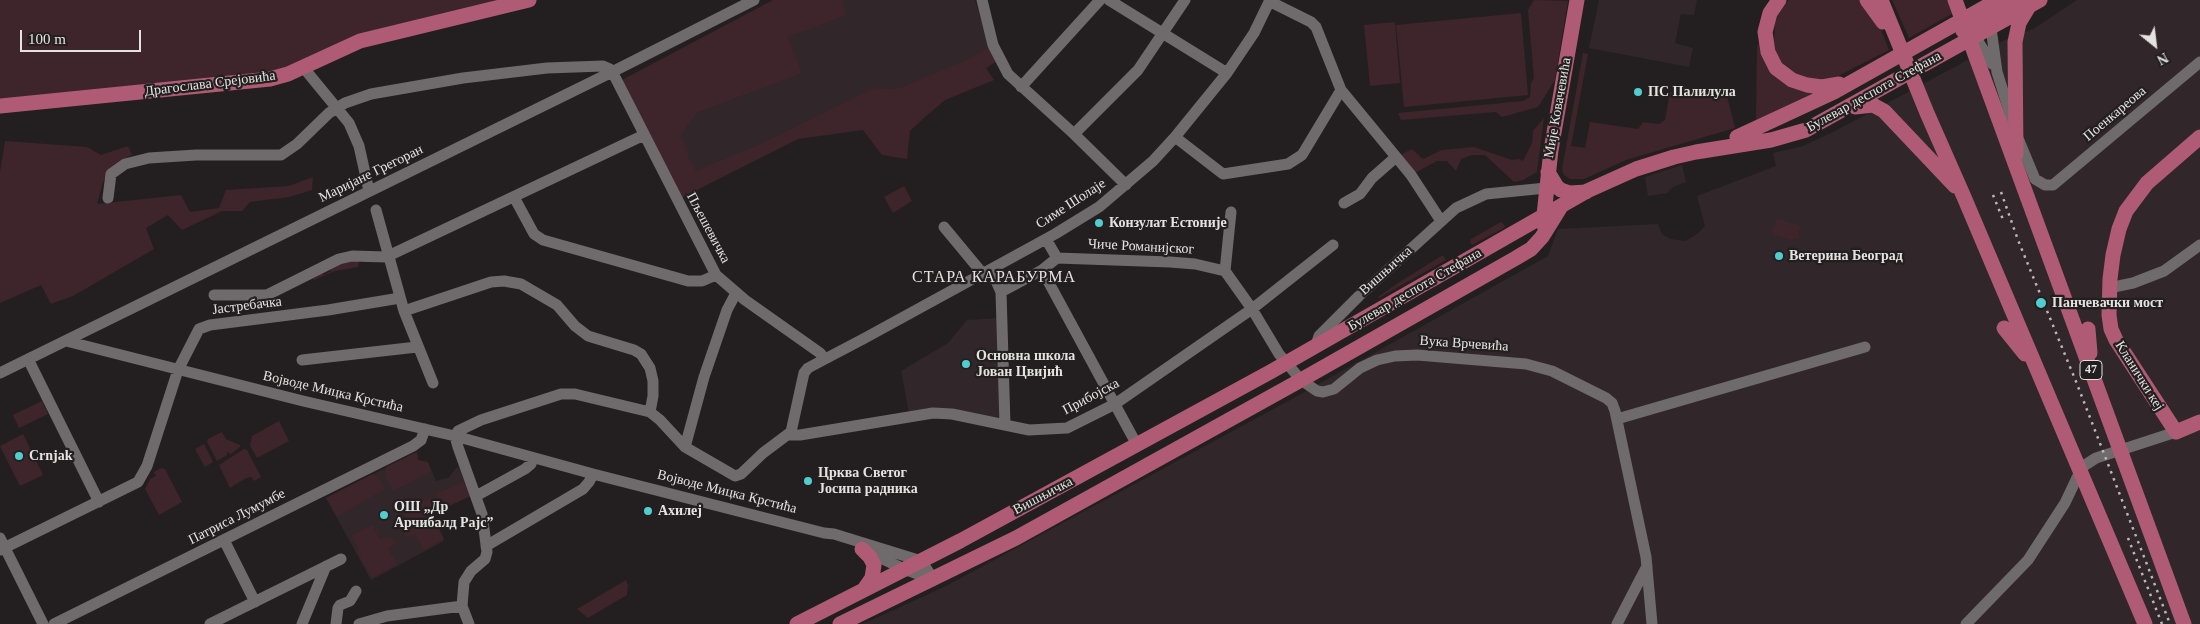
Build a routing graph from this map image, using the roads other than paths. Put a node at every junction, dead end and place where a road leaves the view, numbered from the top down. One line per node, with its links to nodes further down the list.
1 (529, 0): 21 (main road, Драгослава Срејовића)
2 (754, 0): 22 (street, Маријане Грегоран)
3 (982, 0): 26 (street)
4 (1100, 0): 26 (street)
5 (1109, 0): 17 (street)
6 (1185, 0): 17 (street)
7 (1577, 0): 39 (main road, Мије Ковачевића)
8 (1779, 0): 25 (main road)
9 (1867, 0): 19 (main road)
10 (1881, 0): 19 (main road)
11 (1955, 0): 38 (main road, 47)
12 (1998, 0): 15 (main road)
13 (1270, 1): 24 (street, Симе Шолаје); 27 (street)
14 (2029, 3): 16 (main road, Булевар деспота Стефана); 34 (main road, Булевар деспота Стефана); 38 (main road)
15 (1984, 4): 25 (main road)
16 (1991, 28): 18 (main road, Булевар деспота Стефана); 23 (street)
17 (1163, 35): 24 (street); 31 (street)
18 (1975, 36): 23 (street); 30 (main road, Булевар деспота Стефана)
19 (1907, 62): 44 (main road)
20 (2200, 62): 23 (street, Поенкареова)
21 (303, 67): 28 (main road, Драгослава Срејовића); 29 (street)
22 (612, 72): 29 (street); 32 (street, Пљешевичка); 41 (street, Маријане Грегоран)
23 (1996, 72)
24 (1227, 73): 33 (street, Симе Шолаје)
25 (1857, 78): 34 (main road)
26 (1021, 88): 31 (street)
27 (1341, 90): 33 (street); 37 (street)
28 (0, 106)
29 (337, 108): 41 (street); 45 (street)
30 (1847, 109): 36 (main road, Булевар деспота Стефана); 44 (main road)
31 (1074, 134): 40 (street)
32 (644, 135): 43 (street); 62 (street, Пљешевичка)
33 (1175, 137): 40 (street, Симе Шолаје)
34 (1737, 137): 36 (main road, Булевар деспота Стефана)
35 (2200, 137): 63 (main road, Кланички кеј)
36 (1696, 152): 42 (main road, Булевар деспота Стефана)
37 (1396, 156): 46 (street); 51 (street)
38 (2016, 166): 80 (main road, 47)
39 (1547, 180): 42 (main road); 50 (main road, Мије Ковачевића); 51 (street)
40 (1126, 185): 53 (street, Симе Шолаје)
41 (369, 191): 72 (street, Маријане Грегоран)
42 (1588, 191): 47 (main road, Булевар деспота Стефана)
43 (514, 197): 57 (street); 62 (street)
44 (1964, 197): 83 (main road)
45 (108, 198)
46 (1344, 203)
47 (1563, 205): 50 (main road, Булевар деспота Стефана); 54 (main road, Булевар деспота Стефана)
48 (376, 210): 57 (street)
49 (1231, 212): 60 (street)
50 (1543, 216): 54 (main road); 73 (main road, Булевар деспота Стефана)
51 (1441, 221): 73 (street, Вишњичка)
52 (944, 227): 61 (street)
53 (1046, 239): 58 (street); 61 (street, Симе Шолаје)
54 (1538, 242): 84 (main road, Булевар деспота Стефана)
55 (1333, 245): 68 (street, Прибојска)
56 (2200, 245): 63 (street)
57 (389, 256): 66 (street); 67 (street)
58 (1057, 258): 59 (street); 60 (street, Чиче Романијског)
59 (1042, 270): 64 (street); 86 (street)
60 (1225, 271): 68 (street)
61 (987, 272): 64 (street); 76 (street, Симе Шолаје)
62 (716, 275): 65 (street, Пљешевичка)
63 (2109, 288): 92 (main road, Кланички кеј)
64 (1001, 292): 90 (street)
65 (736, 293): 76 (street, Пљешевичка); 96 (street)
66 (214, 295)
67 (400, 298): 69 (street); 81 (street, Јастребачка)
68 (1252, 309): 79 (street); 86 (street, Прибојска)
69 (404, 311): 74 (street); 87 (street)
70 (2004, 328): 83 (main road)
71 (2088, 329): 80 (main road)
72 (66, 341): 77 (street, Маријане Грегоран); 81 (street, Војводе Мицка Крстића)
73 (1318, 346): 79 (main road, Булевар деспота Стефана)
74 (418, 347): 78 (street); 85 (street)
75 (1865, 347): 88 (street)
76 (824, 358): 93 (street, Симе Шолаје)
77 (28, 359): 82 (street, Маријане Грегоран); 100 (street)
78 (302, 360)
79 (1286, 364): 84 (street); 95 (main road, Вишњичка)
80 (2091, 369): 129 (main road, 47)
81 (178, 370): 91 (street, Војводе Мицка Крстића); 100 (street, Јастребачка)
82 (0, 373)
83 (2039, 374): 128 (main road)
84 (1302, 380): 88 (street, Вука Врчевића); 111 (main road, Вишњичка)
85 (433, 383)
86 (1115, 404): 90 (street, Прибојска); 95 (street)
87 (650, 412): 94 (street); 96 (street)
88 (1617, 419): 108 (street, Вука Врчевића)
89 (2200, 422): 92 (main road)
90 (1004, 425): 93 (street, Прибојска)
91 (425, 429): 94 (street, Војводе Мицка Крстића); 102 (street, Патриса Лумумбе)
92 (2176, 432): 127 (street)
93 (789, 435): 96 (street)
94 (455, 436): 97 (street, Војводе Мицка Крстића); 99 (street)
95 (1137, 445): 107 (main road, Вишњичка)
96 (685, 447)
97 (533, 458): 98 (street, Војводе Мицка Крстића); 99 (street)
98 (593, 474): 101 (street, Војводе Мицка Крстића); 104 (street)
99 (476, 496): 104 (street)
100 (99, 502): 103 (street)
101 (824, 533): 105 (street, Војводе Мицка Крстића); 107 (street, Војводе Мицка Крстића)
102 (224, 540): 114 (street); 117 (street, Патриса Лумумбе)
103 (2, 545): 116 (street)
104 (486, 546): 115 (street)
105 (862, 548): 110 (street, Војводе Мицка Крстића); 112 (main road)
106 (341, 559): 109 (street)
107 (920, 562): 110 (main road, Вишњичка); 111 (street)
108 (1647, 564): 125 (street); 126 (street, Вука Врчевића)
109 (326, 566): 114 (street); 119 (street)
110 (904, 569): 111 (street, Војводе Мицка Крстића); 112 (main road, Вишњичка)
111 (934, 580): 124 (main road, Вишњичка)
112 (865, 588): 123 (main road, Вишњичка)
113 (356, 591): 120 (street)
114 (255, 602): 118 (street)
115 (462, 606): 121 (street); 122 (street)
116 (43, 624)
117 (54, 624)
118 (210, 624)
119 (302, 624)
120 (336, 624)
121 (359, 624)
122 (469, 624)
123 (797, 624)
124 (840, 624)
125 (1617, 624)
126 (1652, 624)
127 (1966, 624)
128 (2145, 624)
129 (2184, 624)

